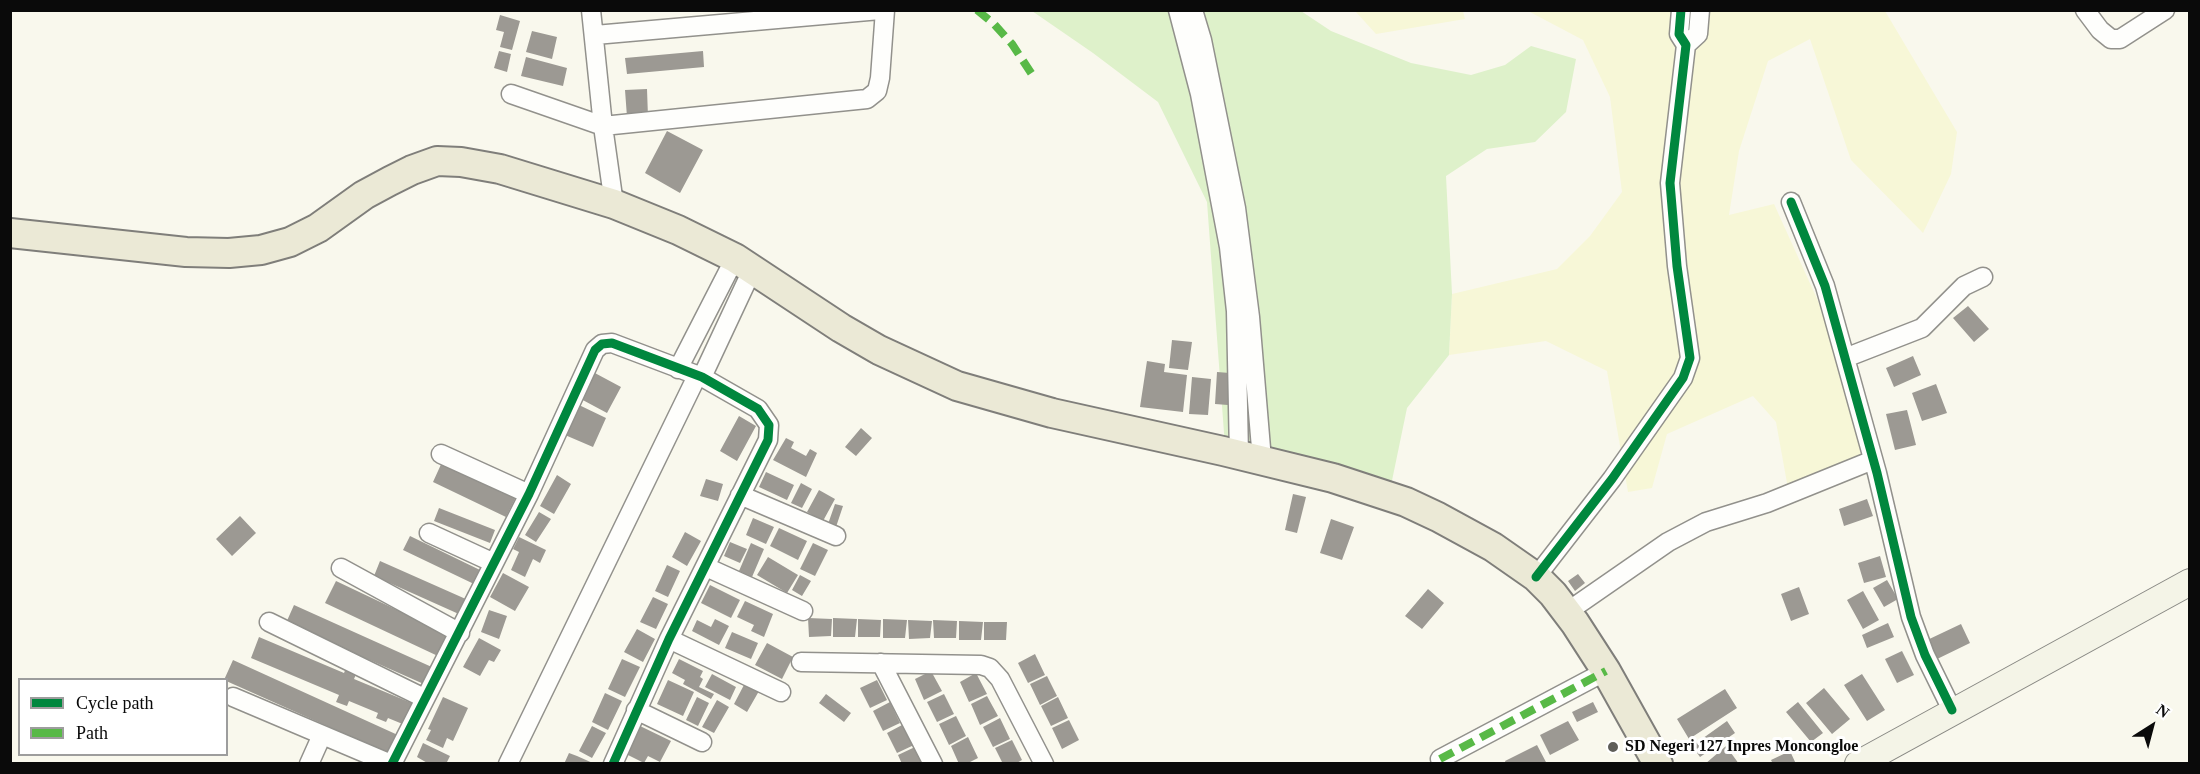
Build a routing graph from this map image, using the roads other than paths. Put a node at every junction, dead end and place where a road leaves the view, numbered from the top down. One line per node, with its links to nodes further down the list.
1 (591, 10): 10 (street)
2 (882, 10): 9 (street); 13 (street)
3 (1178, 10): 23 (street)
4 (1193, 10): 23 (street)
5 (1682, 10): 11 (street)
6 (1700, 10): 11 (street)
7 (2085, 10): 8 (street)
8 (2165, 10)
9 (699, 18): 10 (street)
10 (595, 35): 13 (street)
11 (1686, 45): 32 (street)
12 (511, 94): 13 (street)
13 (603, 126): 15 (street)
14 (1791, 202): 19 (street)
15 (614, 204): 16 (main road); 17 (main road)
16 (10, 233)
17 (744, 263): 20 (street); 21 (street); 23 (main road)
18 (1983, 277): 19 (street)
19 (1845, 358): 24 (street)
20 (678, 369): 21 (street); 25 (street)
21 (700, 377): 26 (street); 52 (street)
22 (441, 454): 25 (street)
23 (1251, 457): 32 (main road)
24 (1873, 460): 35 (street); 46 (street)
25 (529, 494): 29 (street)
26 (740, 495): 28 (street); 30 (street)
27 (429, 533): 29 (street)
28 (836, 536)
29 (494, 563): 37 (street)
30 (706, 567): 34 (street); 38 (street)
31 (341, 568): 37 (street)
32 (1536, 577): 35 (main road)
33 (2190, 582): 46 (street)
34 (803, 611)
35 (1567, 612): 41 (main road)
36 (269, 622): 44 (street)
37 (460, 633): 44 (street)
38 (669, 639): 42 (street); 45 (street)
39 (801, 662): 40 (street)
40 (880, 663): 54 (street); 55 (street)
41 (1606, 671): 49 (street); 56 (main road)
42 (781, 692)
43 (233, 697): 47 (street)
44 (424, 698): 51 (street)
45 (636, 710): 48 (street); 53 (street)
46 (1952, 710): 57 (street)
47 (322, 735): 50 (street); 51 (street)
48 (702, 742)
49 (1440, 759)
50 (309, 764)
51 (392, 764)
52 (508, 764)
53 (613, 764)
54 (933, 764)
55 (1044, 764)
56 (1658, 764)
57 (1858, 764)

